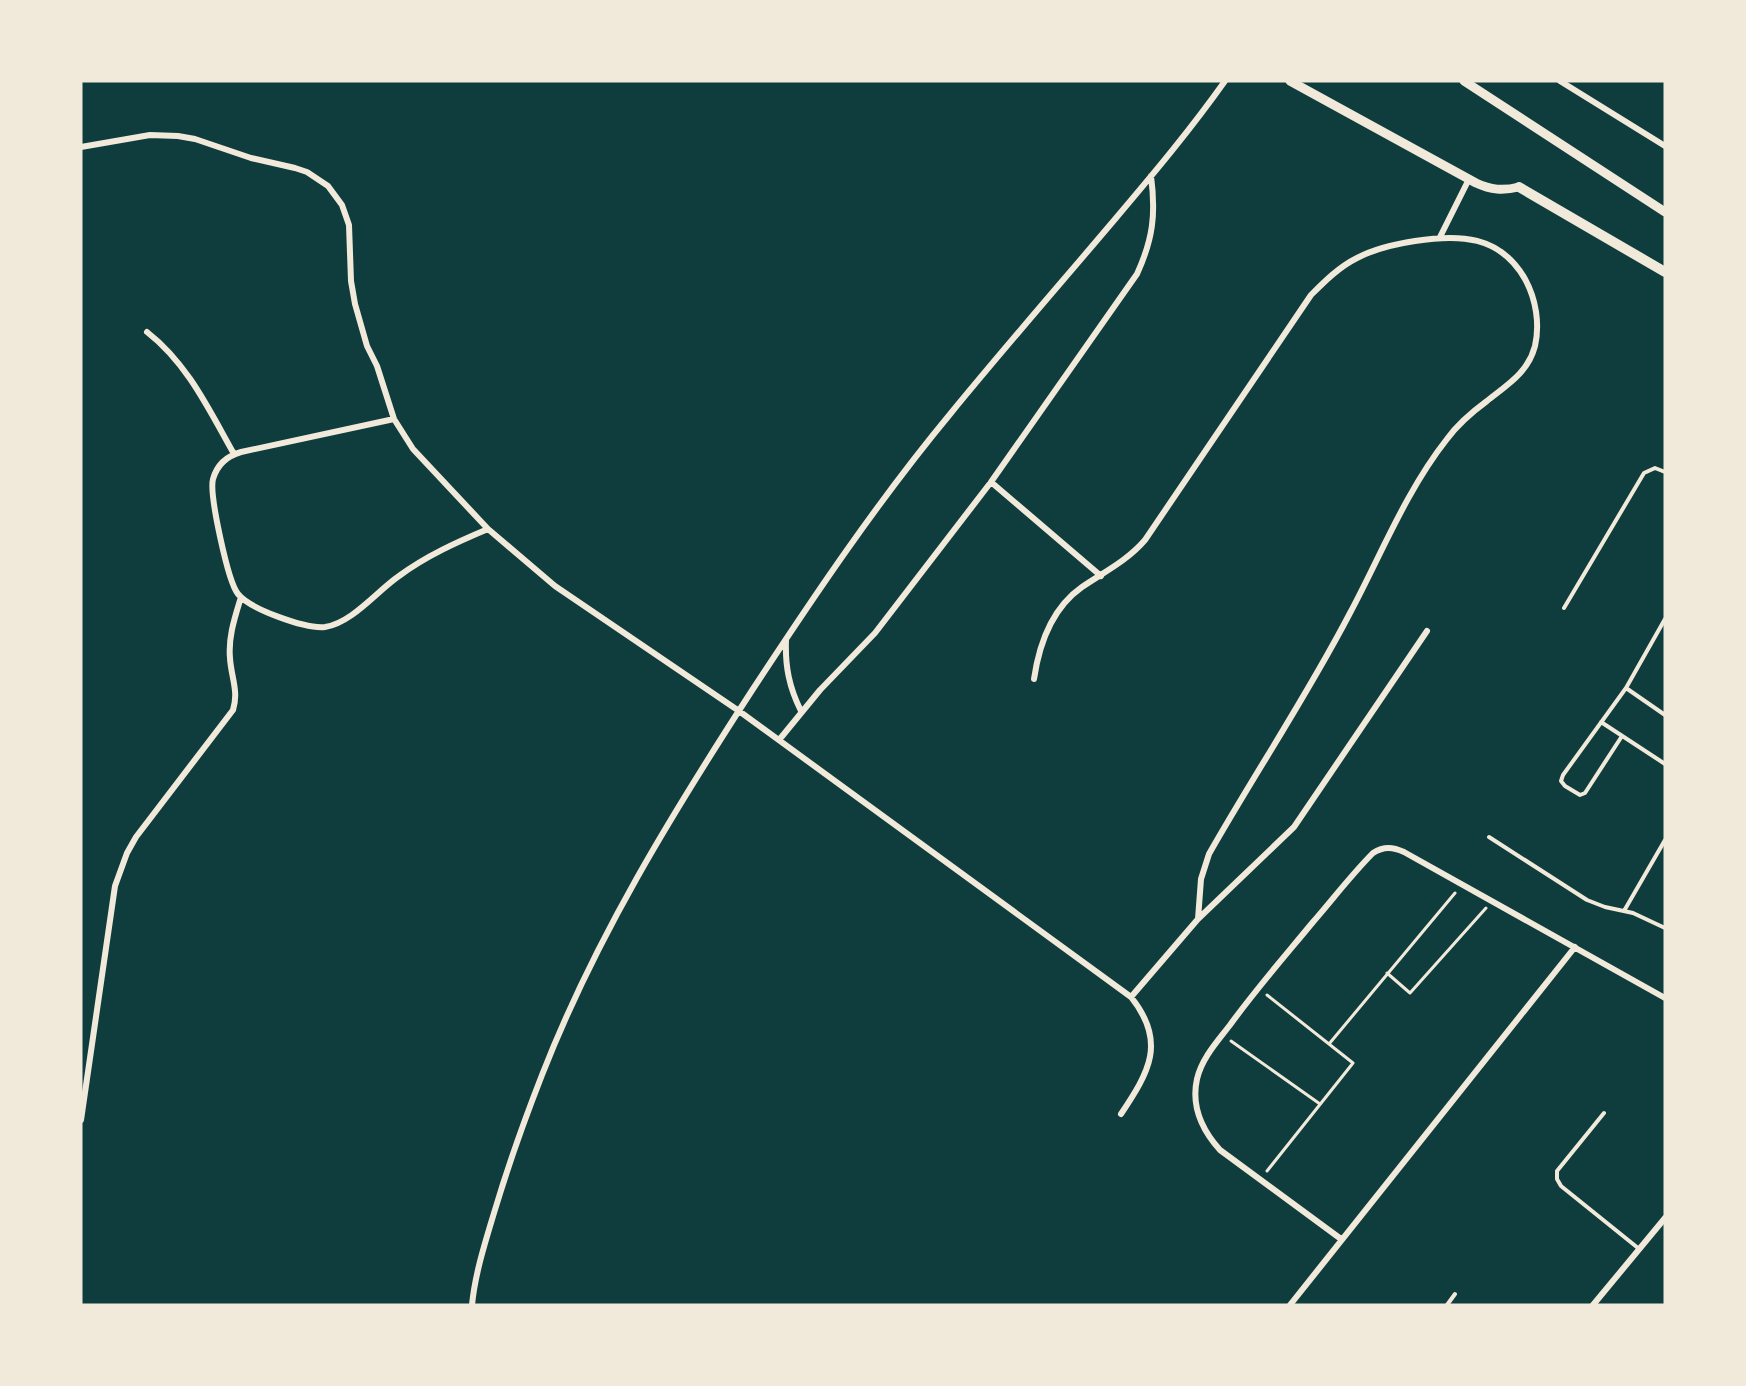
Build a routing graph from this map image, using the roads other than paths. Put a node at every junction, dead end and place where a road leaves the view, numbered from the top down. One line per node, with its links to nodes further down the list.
1 (1225, 81): 7 (street)
2 (1290, 81): 8 (street)
3 (1464, 81): 10 (street)
4 (1560, 81): 5 (street)
5 (1665, 146)
6 (81, 147): 14 (street)
7 (1151, 176): 17 (street); 24 (street)
8 (1469, 179): 9 (street); 11 (street)
9 (1520, 187): 12 (main road)
10 (1665, 212)
11 (1440, 237): 19 (street); 37 (street)
12 (1665, 272)
13 (147, 332): 15 (street)
14 (394, 419): 15 (street); 18 (street)
15 (234, 454): 20 (street)
16 (1665, 472): 21 (lane)
17 (992, 482): 19 (street); 28 (street)
18 (488, 530): 20 (street); 27 (street)
19 (1101, 576): 25 (street)
20 (241, 597): 44 (street)
21 (1564, 608)
22 (1665, 619): 26 (lane)
23 (1427, 631): 37 (street)
24 (786, 638): 27 (street); 28 (street)
25 (1034, 679)
26 (1626, 688): 29 (lane); 30 (lane)
27 (739, 711): 32 (street); 49 (street)
28 (801, 711): 32 (street)
29 (1665, 715)
30 (1601, 722): 31 (lane); 31 (lane)
31 (1622, 736): 33 (lane)
32 (779, 740): 40 (street)
33 (1665, 764)
34 (1489, 837): 36 (lane)
35 (1665, 840): 36 (lane)
36 (1624, 911): 38 (lane)
37 (1197, 919): 40 (street)
38 (1665, 928)
39 (1575, 947): 41 (street); 46 (street); 46 (street)
40 (1131, 997): 43 (street)
41 (1665, 998)
42 (1604, 1113): 47 (lane)
43 (1121, 1114)
44 (81, 1119)
45 (1665, 1218): 47 (street)
46 (1341, 1239): 50 (street)
47 (1638, 1248): 52 (street)
48 (1455, 1294): 51 (lane)
49 (472, 1305)
50 (1290, 1305)
51 (1447, 1305)
52 (1593, 1305)

